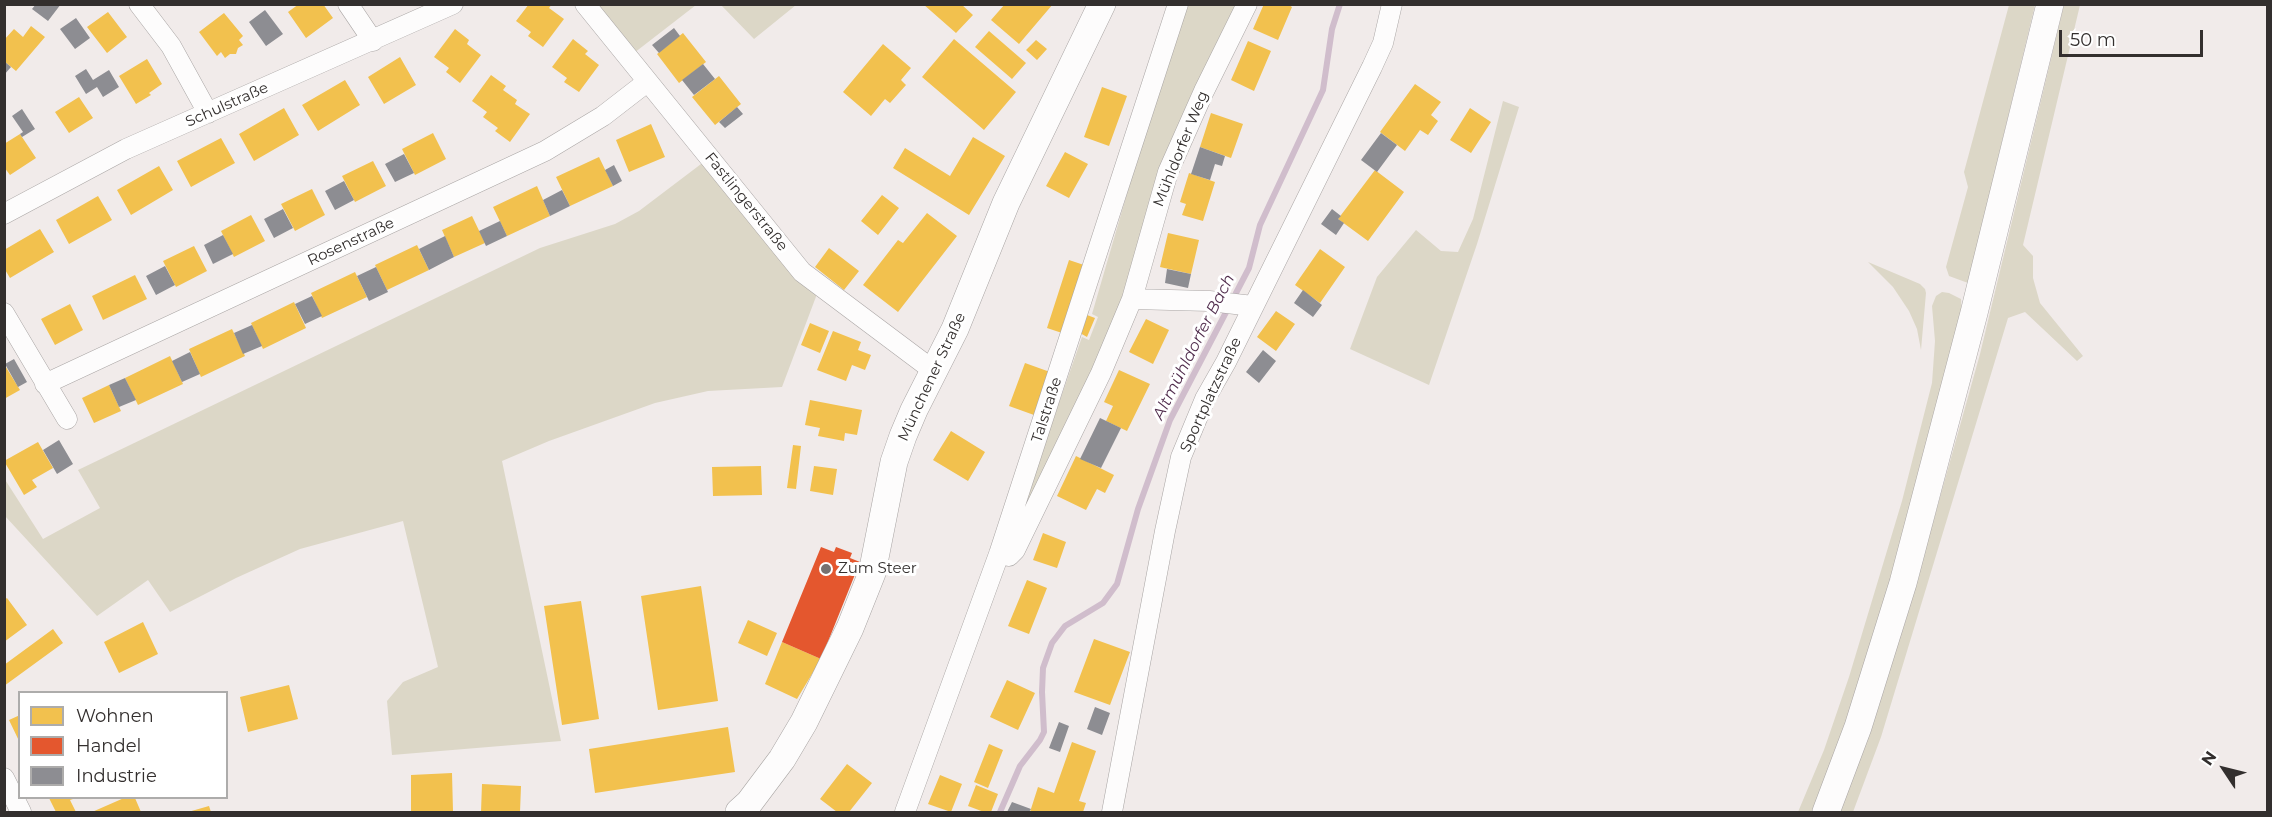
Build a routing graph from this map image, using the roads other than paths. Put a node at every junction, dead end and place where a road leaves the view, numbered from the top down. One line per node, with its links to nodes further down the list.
1 (139, 4): 12 (street)
2 (348, 4): 10 (street)
3 (453, 4): 10 (street, Schulstraße)
4 (585, 4): 11 (street, Fastlingerstraße)
5 (1101, 4): 17 (street, Münchener Straße)
6 (1178, 4): 20 (street, Talstraße)
7 (1247, 4): 14 (street, Mühldorfer Weg)
8 (1392, 4): 15 (street, Sportplatzstraße)
9 (2050, 4): 26 (street)
10 (373, 41): 12 (street, Schulstraße)
11 (647, 82): 17 (street, Fastlingerstraße); 18 (street, Rosenstraße)
12 (208, 113): 13 (street, Schulstraße)
13 (4, 214)
14 (1132, 299): 15 (street); 20 (street, Mühldorfer Weg)
15 (1249, 306): 25 (street, Sportplatzstraße)
16 (7, 323): 18 (street)
17 (934, 371): 23 (street, Münchener Straße)
18 (45, 384): 19 (street)
19 (67, 419)
20 (999, 555): 24 (street, Talstraße)
21 (4, 778): 22 (street)
22 (21, 813)
23 (738, 813)
24 (904, 813)
25 (1112, 813)
26 (1826, 813)

